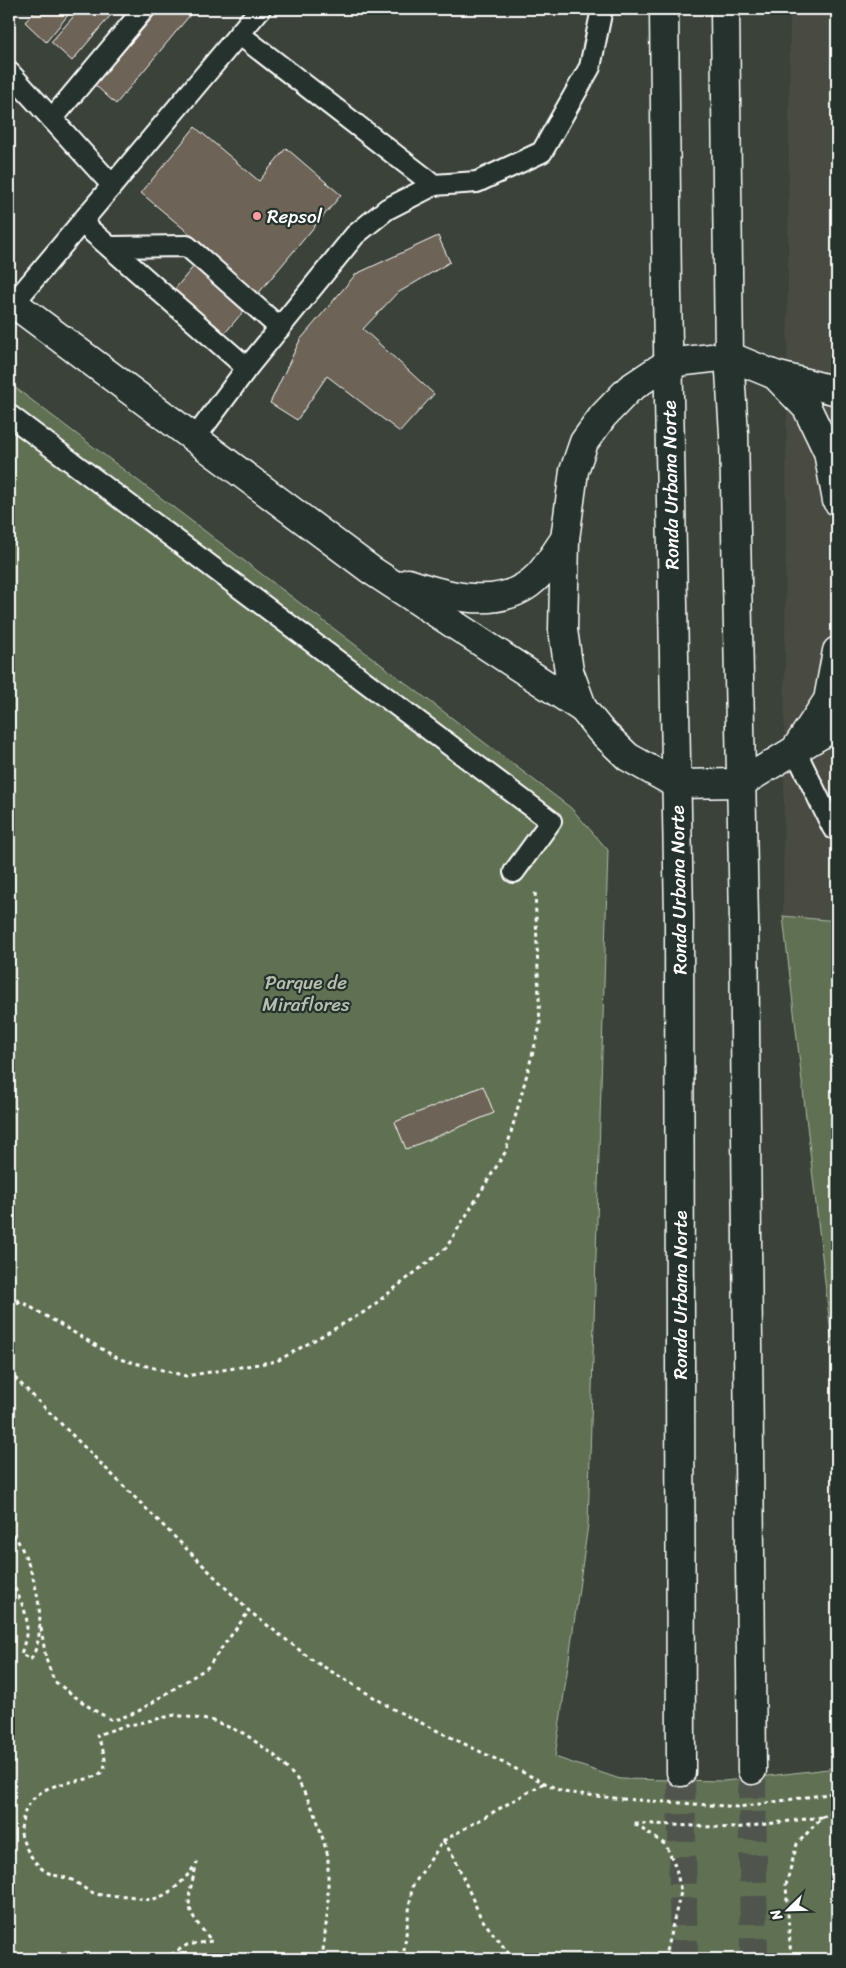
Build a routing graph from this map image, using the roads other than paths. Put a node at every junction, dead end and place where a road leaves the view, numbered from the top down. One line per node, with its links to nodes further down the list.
1 (144, 9): 8 (lane)
2 (260, 9): 6 (lane)
3 (602, 9): 10 (lane)
4 (664, 9): 16 (main road, Ronda Urbana Norte)
5 (725, 9): 15 (main road)
6 (239, 34): 9 (lane); 10 (lane)
7 (9, 72): 8 (lane)
8 (52, 119): 9 (lane)
9 (112, 185): 11 (lane)
10 (434, 185): 14 (lane)
11 (81, 222): 12 (lane); 13 (lane)
12 (110, 247): 14 (lane); 17 (lane)
13 (11, 302): 21 (main road)
14 (280, 328): 17 (lane)
15 (730, 356): 16 (main road); 18 (main road); 29 (main road)
16 (668, 363): 23 (main road); 30 (main road, Ronda Urbana Norte)
17 (247, 368): 21 (lane)
18 (775, 375): 19 (main road); 22 (main road)
19 (837, 391)
20 (9, 414): 32 (lane)
21 (195, 438): 24 (main road)
22 (837, 500)
23 (565, 539): 24 (main road); 26 (main road)
24 (371, 570): 26 (main road)
25 (837, 651): 28 (main road)
26 (582, 709): 30 (main road)
27 (837, 725): 28 (main road)
28 (795, 750): 29 (main road); 31 (lane)
29 (741, 782): 30 (main road); 33 (main road)
30 (676, 784): 34 (main road, Ronda Urbana Norte)
31 (837, 828)
32 (514, 872)
33 (752, 1770)
34 (681, 1772)

